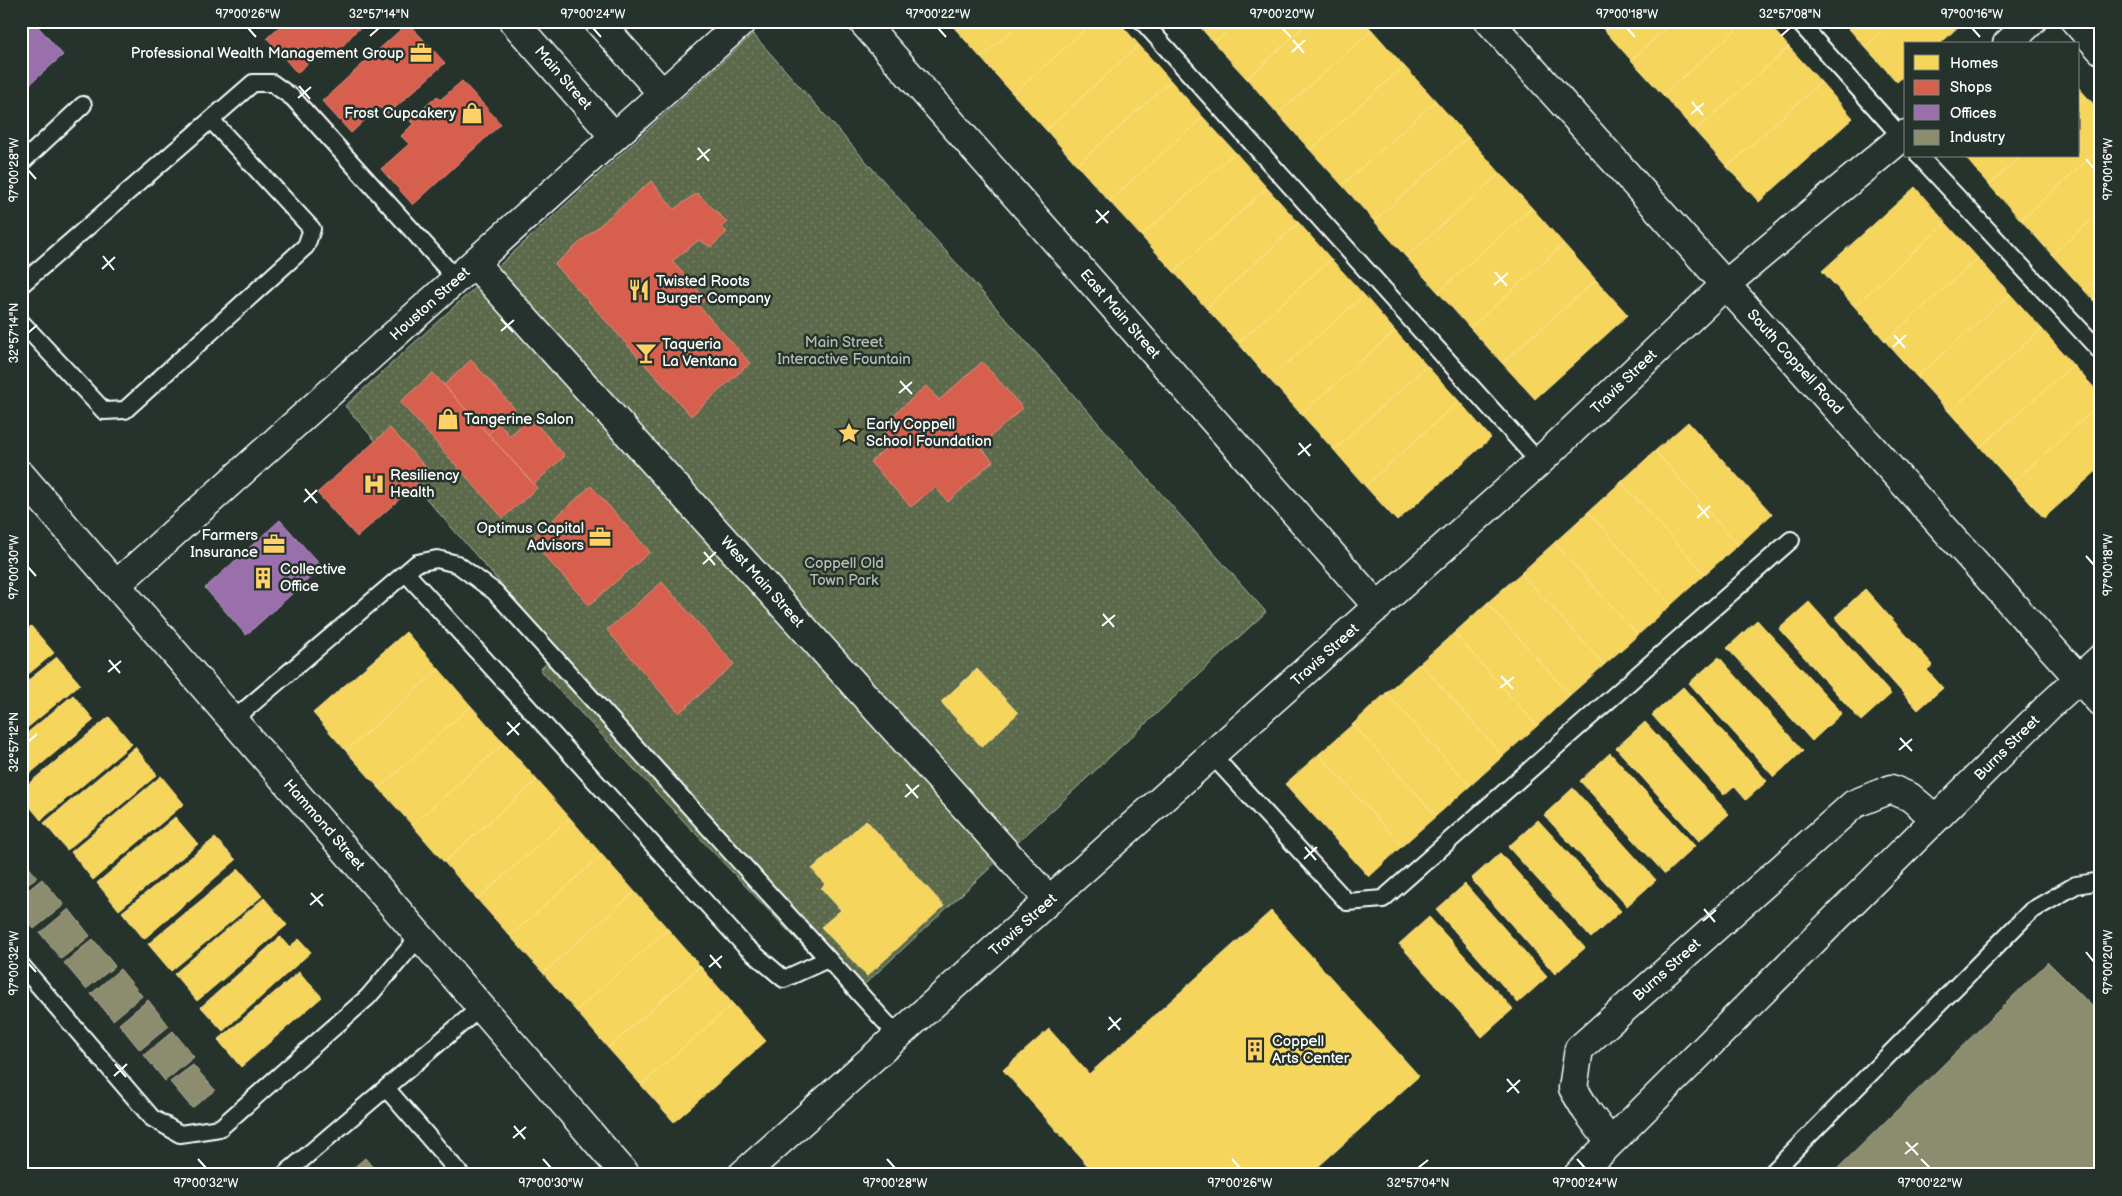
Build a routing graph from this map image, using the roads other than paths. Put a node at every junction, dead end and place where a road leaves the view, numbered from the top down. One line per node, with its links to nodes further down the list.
1 (513, 21): 15 (street, Main Street)
2 (598, 21): 12 (street)
3 (743, 21): 12 (street, Houston Street)
4 (862, 21): 30 (street, East Main Street)
5 (1142, 21): 25 (lane)
6 (1489, 21): 22 (street, South Coppell Road)
7 (1798, 21): 16 (lane)
8 (2032, 21): 10 (street)
9 (2075, 21): 11 (street)
10 (2009, 42)
11 (2101, 50)
12 (662, 93): 15 (street, Houston Street)
13 (83, 105): 19 (lane)
14 (211, 120): 20 (lane); 21 (lane); 23 (lane)
15 (613, 135): 20 (street, Houston Street)
16 (1904, 138)
17 (1904, 145): 22 (street, Travis Street)
18 (1923, 158): 24 (lane)
19 (21, 163)
20 (466, 272): 29 (street, Houston Street); 38 (street, West Main Street)
21 (21, 285)
22 (1726, 285): 25 (street, Travis Street); 32 (street, South Coppell Road)
23 (21, 322)
24 (2101, 352)
25 (1540, 462): 30 (street, Travis Street)
26 (21, 475): 29 (street, Hammond Street)
27 (1791, 540): 35 (lane)
28 (406, 573): 34 (lane); 40 (lane); 40 (lane)
29 (116, 585): 34 (street, Hammond Street)
30 (1378, 607): 35 (street, Travis Street)
31 (2101, 658): 32 (street, Burns Street)
32 (2078, 678): 33 (street, South Coppell Road); 36 (street, Burns Street)
33 (2101, 703)
34 (233, 720): 39 (street, Hammond Street)
35 (1212, 755): 38 (street, Travis Street)
36 (1935, 818): 45 (street, Burns Street); 45 (street, Burns Street)
37 (2101, 881): 51 (lane)
38 (1050, 900): 43 (street, Travis Street)
39 (420, 936): 41 (lane); 42 (street, Hammond Street)
40 (828, 959): 43 (lane)
41 (21, 965)
42 (481, 1007): 44 (lane); 49 (street, Hammond Street)
43 (898, 1036): 50 (street, Travis Street)
44 (386, 1088): 47 (lane); 48 (lane)
45 (1610, 1142): 46 (street, Burns Street)
46 (1586, 1172)
47 (284, 1175)
48 (461, 1175)
49 (626, 1175)
50 (742, 1175)
51 (1770, 1175)

